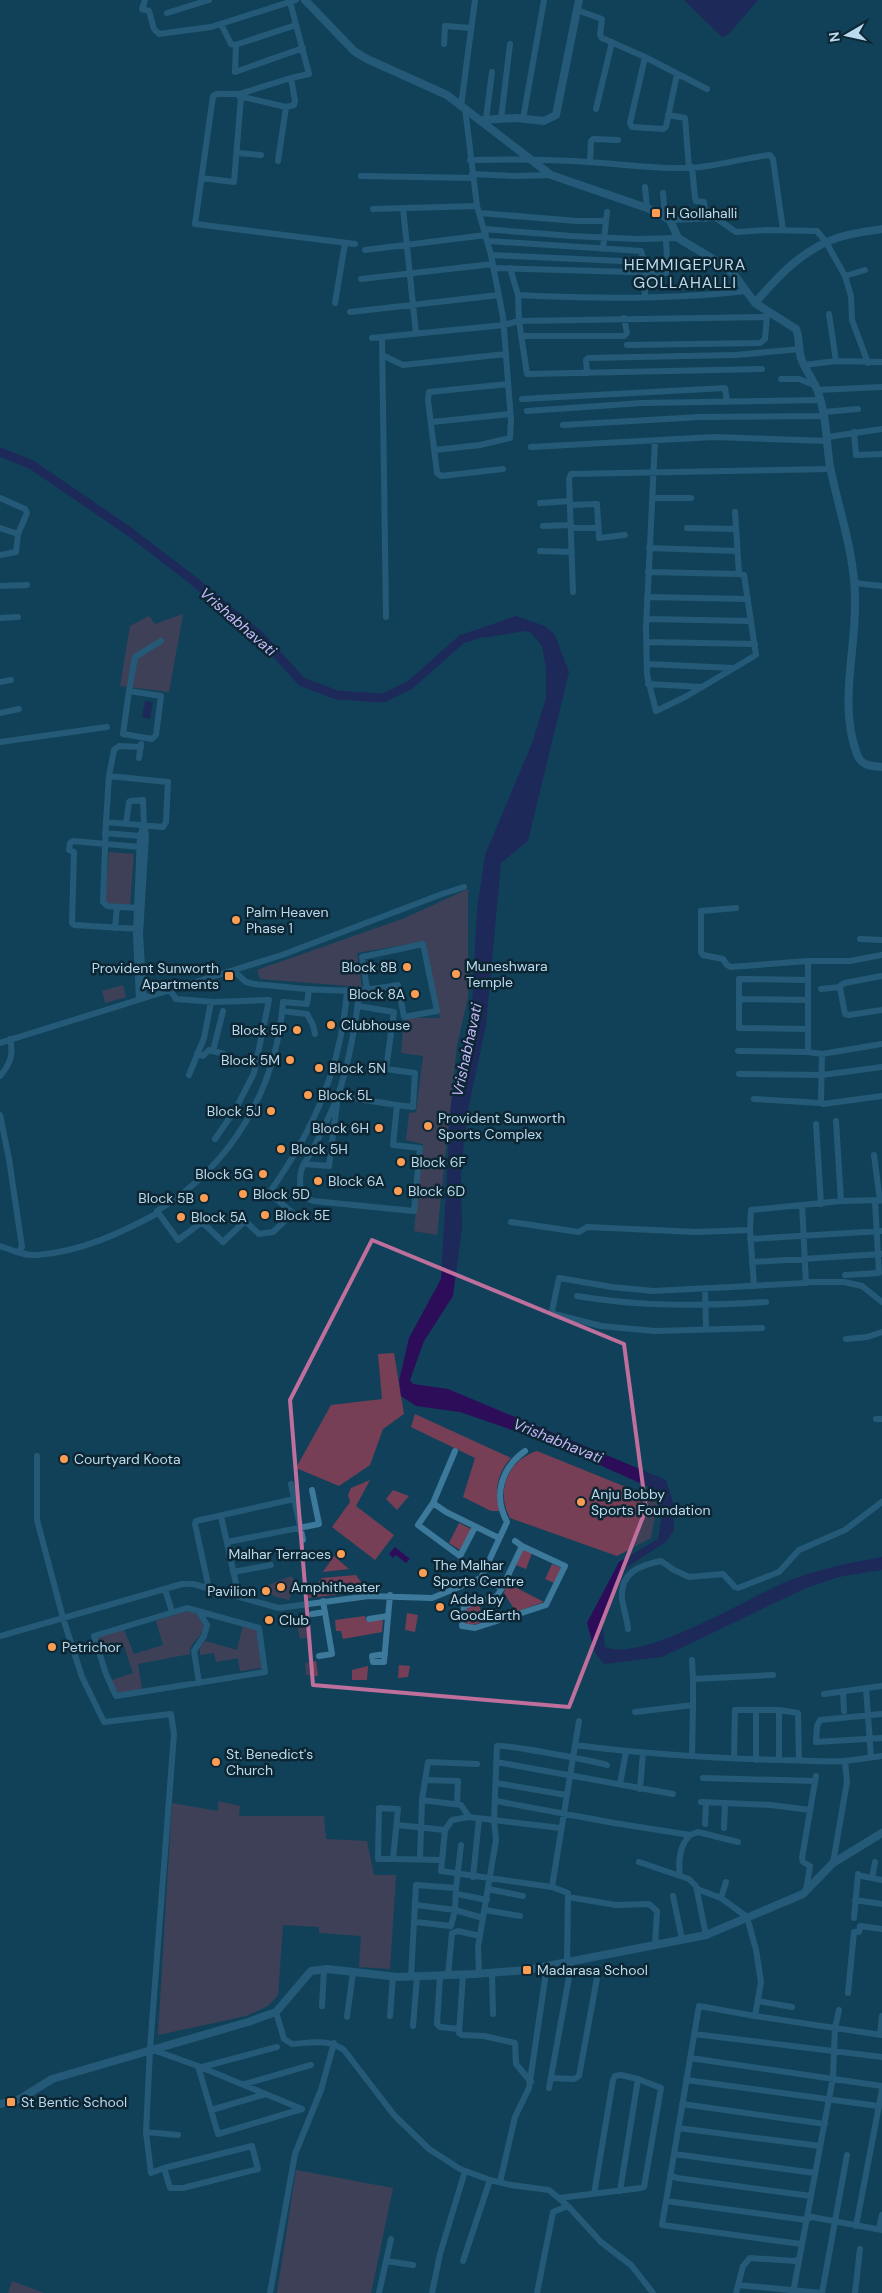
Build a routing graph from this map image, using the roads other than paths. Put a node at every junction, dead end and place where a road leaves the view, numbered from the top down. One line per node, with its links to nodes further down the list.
1 (145, 0): 10 (street)
2 (209, 0): 9 (street)
3 (305, 0): 25 (street)
4 (475, 0): 12 (street)
5 (544, 0): 29 (street)
6 (579, 0): 8 (street)
7 (293, 1): 10 (street); 11 (street)
8 (577, 10): 13 (street); 29 (street)
9 (167, 13)
10 (221, 24): 16 (street)
11 (296, 24): 16 (street); 17 (street)
12 (471, 28): 14 (street); 25 (street)
13 (612, 42): 18 (street); 26 (street)
14 (444, 44)
15 (510, 44): 28 (street)
16 (236, 45): 17 (street)
17 (303, 48): 21 (street)
18 (645, 57): 20 (street); 27 (street)
19 (492, 72): 30 (street)
20 (676, 74): 22 (street); 27 (street)
21 (291, 78): 23 (street); 24 (street)
22 (707, 89)
23 (239, 96): 24 (street); 32 (street); 42 (street)
24 (286, 107): 36 (street)
25 (463, 107): 30 (street); 35 (street)
26 (596, 109)
27 (668, 115): 38 (street)
28 (501, 119): 29 (street); 30 (street)
29 (523, 119)
30 (484, 120): 34 (street)
31 (618, 140): 37 (street)
32 (237, 153): 33 (street); 42 (street)
33 (261, 155)
34 (528, 158): 35 (street); 37 (street); 39 (street)
35 (470, 160): 41 (street)
36 (278, 162)
37 (590, 162): 38 (street)
38 (691, 168): 51 (street); 54 (street)
39 (551, 175): 41 (street); 46 (street)
40 (361, 176): 41 (street)
41 (473, 176): 48 (street)
42 (202, 178): 61 (street)
43 (646, 187): 46 (street)
44 (663, 193): 50 (street)
45 (403, 208): 47 (street); 48 (street); 63 (street)
46 (647, 208): 50 (street)
47 (373, 209)
48 (478, 210): 52 (street); 55 (street)
49 (607, 212): 52 (street)
50 (668, 219): 51 (street); 58 (street)
51 (706, 219): 54 (street)
52 (606, 221): 56 (street)
53 (882, 228): 60 (street)
54 (783, 230): 60 (street)
55 (486, 235): 56 (street); 63 (street); 64 (street); 67 (street)
56 (605, 238): 57 (street); 64 (street)
57 (613, 238): 59 (street); 65 (street)
58 (678, 238): 59 (street); 77 (street)
59 (666, 239): 68 (street)
60 (826, 242): 75 (street); 83 (street)
61 (345, 243): 62 (street); 81 (street)
62 (355, 244)
63 (407, 245): 66 (street); 74 (street)
64 (603, 249): 65 (street)
65 (612, 249): 68 (street)
66 (365, 250)
67 (492, 255): 68 (street); 69 (street)
68 (644, 261): 72 (street)
69 (494, 266): 70 (street); 74 (street); 79 (street)
70 (510, 268): 72 (street); 78 (street)
71 (865, 270): 75 (street)
72 (644, 273): 73 (street); 80 (street)
73 (666, 273)
74 (410, 275): 76 (street); 82 (street)
75 (844, 276): 100 (street)
76 (361, 279)
77 (746, 291): 80 (street); 83 (street)
78 (518, 294): 80 (street); 88 (street)
79 (499, 295): 82 (street); 89 (street)
80 (645, 297)
81 (335, 303)
82 (413, 304): 84 (street); 90 (street)
83 (755, 304): 86 (street)
84 (350, 312)
85 (829, 314): 98 (street)
86 (767, 315): 87 (street); 94 (street); 95 (street)
87 (624, 318): 88 (street); 91 (street)
88 (519, 321): 89 (street); 91 (street)
89 (504, 324): 90 (street); 96 (street)
90 (416, 334): 92 (street)
91 (521, 336): 103 (street)
92 (382, 337): 93 (street); 97 (street)
93 (372, 338)
94 (627, 345)
95 (800, 349): 101 (street); 103 (street)
96 (506, 354): 97 (street); 105 (street)
97 (382, 355): 156 (street)
98 (836, 361): 100 (street); 101 (street)
99 (882, 362): 100 (street)
100 (868, 363)
101 (804, 365): 106 (street)
102 (762, 368): 103 (street)
103 (587, 373)
104 (781, 380): 106 (street)
105 (508, 384): 113 (street); 115 (street)
106 (816, 387): 107 (street); 109 (street)
107 (882, 387)
108 (522, 399): 110 (street)
109 (820, 400): 110 (street); 114 (street)
110 (728, 402): 112 (street)
111 (858, 409): 114 (street)
112 (527, 411)
113 (510, 414): 115 (street); 122 (street)
114 (824, 414): 116 (street); 119 (street)
115 (432, 422): 122 (street)
116 (563, 425)
117 (882, 429): 118 (street)
118 (854, 432): 119 (street); 123 (street)
119 (828, 439): 120 (street); 125 (street)
120 (655, 440): 121 (street); 126 (street)
121 (532, 447)
122 (435, 450): 124 (street)
123 (882, 454)
124 (503, 469)
125 (831, 469): 126 (street); 148 (street)
126 (654, 473): 128 (street); 131 (street)
127 (0, 498): 139 (street)
128 (653, 498): 129 (street); 141 (street)
129 (691, 498)
130 (540, 503): 131 (street)
131 (570, 503): 134 (street); 136 (street)
132 (735, 512): 138 (street)
133 (543, 526): 134 (street)
134 (571, 527): 136 (street); 144 (street)
135 (0, 528): 139 (street)
136 (599, 528): 140 (street)
137 (687, 528): 138 (street)
138 (736, 529): 143 (street)
139 (18, 534): 145 (street)
140 (625, 535)
141 (649, 548): 143 (street); 146 (street)
142 (540, 551): 144 (street)
143 (737, 551): 147 (street)
144 (572, 552): 152 (street)
145 (0, 555)
146 (648, 572): 147 (street); 153 (street)
147 (739, 574): 154 (street)
148 (854, 583): 151 (street); 177 (street)
149 (27, 585): 150 (street)
150 (0, 586)
151 (882, 586)
152 (573, 592)
153 (647, 597): 154 (street); 158 (street)
154 (748, 599): 159 (street)
155 (18, 617): 157 (street)
156 (386, 617)
157 (0, 618)
158 (647, 619): 159 (street); 161 (street)
159 (751, 621): 162 (street)
160 (161, 641): 169 (street)
161 (646, 642): 162 (street); 163 (street)
162 (755, 644): 164 (street)
163 (647, 664): 164 (street); 167 (street)
164 (734, 668): 168 (street)
165 (11, 680): 166 (street)
166 (0, 682)
167 (648, 684): 168 (street); 168 (street)
168 (702, 687)
169 (128, 691): 173 (street); 173 (street)
170 (19, 709): 171 (street)
171 (0, 713)
172 (107, 727): 174 (street)
173 (142, 738): 175 (street)
174 (0, 742)
175 (141, 747): 176 (street); 178 (street)
176 (140, 758)
177 (882, 767)
178 (109, 776): 179 (street); 181 (street)
179 (106, 822): 180 (street); 182 (street)
180 (126, 824): 181 (street); 181 (street)
181 (144, 825): 183 (street); 191 (street)
182 (105, 833): 183 (street); 184 (street)
183 (140, 836): 185 (street)
184 (104, 844): 185 (street); 187 (street); 190 (street)
185 (140, 847): 188 (street)
186 (464, 888): 196 (street)
187 (118, 907): 188 (street); 190 (street)
188 (137, 908): 191 (street)
189 (736, 908): 195 (street)
190 (115, 928): 191 (street)
191 (138, 929): 205 (street)
192 (860, 939): 193 (street)
193 (882, 940)
194 (882, 955): 195 (street)
195 (808, 961): 198 (street)
196 (234, 971): 200 (street); 203 (street)
197 (882, 976): 199 (street)
198 (808, 980): 206 (street); 207 (street)
199 (840, 987): 202 (street); 210 (street)
200 (309, 989): 204 (street); 212 (street)
201 (363, 989): 201 (street); 204 (street); 209 (street)
202 (821, 989)
203 (170, 990): 205 (street); 208 (street)
204 (347, 991): 244 (street)
205 (141, 999): 215 (street)
206 (739, 999): 207 (street); 213 (street)
207 (808, 1000): 213 (street)
208 (211, 1002): 221 (street); 237 (street)
209 (358, 1006): 229 (street); 233 (street)
210 (882, 1010)
211 (223, 1011): 218 (street)
212 (282, 1011): 214 (street); 244 (street)
213 (808, 1028): 220 (street)
214 (315, 1034)
215 (10, 1039): 216 (street); 228 (street)
216 (0, 1042)
217 (882, 1044): 223 (street)
218 (213, 1051): 221 (street); 222 (street)
219 (738, 1051): 220 (street)
220 (810, 1052): 223 (street)
221 (198, 1053): 225 (street)
222 (224, 1054)
223 (822, 1054): 227 (street)
224 (882, 1067): 227 (street)
225 (189, 1074)
226 (739, 1074): 227 (street)
227 (822, 1075): 232 (street)
228 (0, 1076)
229 (338, 1096): 233 (street); 239 (street); 239 (street)
230 (882, 1096): 232 (street)
231 (754, 1099): 232 (street)
232 (822, 1103)
233 (397, 1105): 239 (street)
234 (0, 1115): 251 (street)
235 (836, 1120): 241 (street)
236 (816, 1124): 242 (street)
237 (215, 1139)
238 (874, 1156): 240 (street)
239 (304, 1164)
240 (879, 1201): 241 (street); 247 (street)
241 (841, 1202): 242 (street)
242 (821, 1204): 243 (street)
243 (802, 1205): 246 (street); 248 (street)
244 (158, 1214): 251 (street)
245 (511, 1222): 246 (street)
246 (750, 1230): 249 (street)
247 (879, 1231): 248 (street); 252 (street)
248 (804, 1236): 249 (street); 253 (street)
249 (750, 1239): 254 (street)
250 (0, 1246): 251 (street)
251 (19, 1251)
252 (880, 1254): 253 (street); 255 (street)
253 (806, 1259): 254 (street); 256 (street)
254 (752, 1262): 257 (street)
255 (845, 1275)
256 (808, 1282): 257 (street); 261 (street)
257 (754, 1286): 258 (street)
258 (705, 1289): 262 (street); 264 (street)
259 (577, 1296): 262 (street)
260 (766, 1302): 262 (street)
261 (882, 1302)
262 (705, 1306): 264 (street)
263 (762, 1328): 264 (street)
264 (706, 1329)
265 (882, 1332): 266 (street)
266 (846, 1339)
267 (455, 1451): 274 (street)
268 (525, 1452): 278 (street)
269 (37, 1456): 297 (street)
270 (291, 1484): 272 (street)
271 (312, 1490): 276 (street)
272 (294, 1499): 275 (street); 276 (street)
273 (882, 1502): 299 (street)
274 (433, 1503): 277 (street); 277 (street)
275 (221, 1516): 281 (street); 288 (street)
276 (301, 1527): 279 (street); 281 (street)
277 (475, 1527): 278 (street)
278 (500, 1538): 285 (street)
279 (303, 1540)
280 (515, 1541): 282 (street)
281 (227, 1542): 284 (street)
282 (522, 1546): 286 (street); 286 (street)
283 (271, 1565): 284 (street)
284 (233, 1572): 290 (street)
285 (481, 1578): 286 (street); 289 (street)
286 (502, 1588)
287 (166, 1589): 288 (street); 293 (street); 297 (street)
288 (209, 1589): 290 (street)
289 (390, 1595): 291 (street); 296 (street)
290 (238, 1597): 291 (street)
291 (323, 1601): 294 (street)
292 (198, 1611): 293 (street); 306 (street); 306 (street)
293 (172, 1612): 306 (street)
294 (325, 1612): 295 (street); 302 (street)
295 (312, 1614)
296 (388, 1616): 298 (street); 301 (street)
297 (63, 1618): 300 (street); 430 (street)
298 (369, 1618)
299 (628, 1630)
300 (0, 1636)
301 (384, 1654)
302 (319, 1656)
303 (692, 1660): 305 (street)
304 (773, 1675): 305 (street)
305 (693, 1679): 311 (street)
306 (198, 1683)
307 (882, 1686): 308 (street)
308 (866, 1688): 309 (street); 317 (street)
309 (843, 1692): 310 (street); 314 (street)
310 (824, 1694)
311 (693, 1705): 315 (street); 324 (street)
312 (756, 1710): 313 (street); 327 (street); 329 (street)
313 (779, 1710): 330 (street); 331 (street)
314 (844, 1711)
315 (635, 1712)
316 (882, 1714): 317 (street)
317 (867, 1716): 320 (street); 320 (street)
318 (579, 1721): 321 (street)
319 (882, 1738): 320 (street)
320 (870, 1739): 326 (street)
321 (575, 1745): 322 (street); 328 (street)
322 (626, 1752): 323 (street); 340 (street)
323 (643, 1753): 324 (street); 341 (street)
324 (692, 1756): 327 (street)
325 (882, 1756): 326 (street)
326 (871, 1757): 332 (street)
327 (734, 1758): 329 (street)
328 (572, 1759): 333 (street); 335 (street); 336 (street)
329 (756, 1760): 330 (street)
330 (779, 1760): 331 (street)
331 (799, 1760): 332 (street)
332 (844, 1761): 368 (street)
333 (496, 1762): 336 (street); 339 (street)
334 (478, 1764): 338 (street)
335 (607, 1764)
336 (570, 1776): 340 (street); 343 (street)
337 (703, 1778): 348 (street)
338 (427, 1780): 344 (street); 347 (street)
339 (496, 1783): 343 (street); 345 (street)
340 (620, 1784): 341 (street)
341 (640, 1788): 342 (street)
342 (673, 1794)
343 (566, 1795): 349 (street)
344 (422, 1800): 347 (street); 355 (street)
345 (496, 1801): 349 (street); 352 (street)
346 (725, 1803): 348 (street); 353 (street); 357 (street)
347 (457, 1804): 350 (street)
348 (810, 1810): 380 (street)
349 (563, 1813): 356 (street); 360 (street)
350 (469, 1817): 351 (street); 358 (street)
351 (479, 1819): 352 (street); 371 (street)
352 (494, 1820): 356 (street); 373 (street)
353 (705, 1824)
354 (397, 1825): 355 (street); 363 (street); 363 (street)
355 (420, 1828): 358 (street); 364 (street)
356 (560, 1828): 376 (street)
357 (724, 1828)
358 (445, 1830): 365 (street)
359 (882, 1833): 368 (street)
360 (690, 1835): 361 (street); 370 (street)
361 (738, 1842)
362 (461, 1845): 369 (street)
363 (392, 1859): 364 (street)
364 (420, 1859): 365 (street)
365 (441, 1860): 369 (street)
366 (639, 1862): 370 (street)
367 (875, 1862): 372 (street)
368 (834, 1864): 380 (street)
369 (458, 1874): 371 (street); 379 (street)
370 (680, 1876): 378 (street)
371 (474, 1877): 373 (street)
372 (872, 1878): 374 (street); 386 (street)
373 (490, 1879): 376 (street); 377 (street)
374 (882, 1880)
375 (726, 1882): 384 (street)
376 (552, 1887): 383 (street)
377 (488, 1889): 381 (street); 385 (street)
378 (697, 1889): 384 (street); 397 (street)
379 (457, 1891): 385 (street); 387 (street); 389 (street)
380 (806, 1891): 392 (street)
381 (523, 1896)
382 (673, 1896): 399 (street)
383 (568, 1897): 400 (street); 401 (street)
384 (721, 1898): 392 (street)
385 (487, 1900): 390 (street)
386 (855, 1900): 388 (street); 394 (street)
387 (416, 1904): 389 (street); 395 (street)
388 (882, 1904)
389 (455, 1910): 393 (street); 395 (street)
390 (484, 1910): 391 (street); 393 (street)
391 (520, 1916)
392 (747, 1917): 397 (street); 413 (street)
393 (483, 1918): 398 (street)
394 (854, 1918)
395 (415, 1922): 410 (street)
396 (882, 1929): 412 (street)
397 (706, 1935): 399 (street)
398 (480, 1936): 406 (street); 409 (street)
399 (682, 1940): 400 (street)
400 (655, 1945): 401 (street)
401 (569, 1961): 402 (street); 437 (street)
402 (547, 1966): 405 (street); 440 (street)
403 (324, 1969): 404 (street); 414 (street); 417 (street)
404 (353, 1972): 408 (street); 422 (street)
405 (492, 1973): 406 (street); 418 (street)
406 (478, 1974): 407 (street)
407 (464, 1975): 409 (street); 425 (street)
408 (393, 1976): 410 (street); 419 (street)
409 (444, 1976): 410 (street); 425 (street)
410 (414, 1977): 423 (street)
411 (596, 1978): 437 (street)
412 (848, 1993)
413 (758, 2000): 415 (street); 420 (street)
414 (322, 2006)
415 (792, 2007)
416 (839, 2010): 424 (street)
417 (276, 2012): 428 (street); 430 (street)
418 (493, 2014)
419 (390, 2016)
420 (755, 2016): 424 (street); 426 (street)
421 (882, 2016): 427 (street)
422 (347, 2017)
423 (413, 2026)
424 (836, 2028): 427 (street); 431 (street)
425 (459, 2030): 440 (street)
426 (694, 2034): 431 (street); 433 (street)
427 (881, 2035)
428 (334, 2043): 459 (street); 484 (street)
429 (278, 2047): 435 (street)
430 (150, 2049): 435 (street); 447 (street); 453 (street)
431 (835, 2051): 432 (street); 436 (street)
432 (882, 2056)
433 (690, 2058): 436 (street); 439 (street)
434 (311, 2065): 441 (street)
435 (200, 2067): 441 (street); 450 (street)
436 (833, 2077): 442 (street); 446 (street)
437 (551, 2078): 443 (street)
438 (638, 2079): 464 (street); 464 (street); 465 (street)
439 (686, 2080): 446 (street); 448 (street)
440 (530, 2082): 463 (street)
441 (245, 2084): 445 (street)
442 (882, 2086)
443 (549, 2088)
444 (882, 2090): 449 (street)
445 (266, 2094): 450 (street); 450 (street)
446 (829, 2100): 449 (street); 451 (street)
447 (0, 2104)
448 (682, 2104): 451 (street); 452 (street)
449 (878, 2106): 473 (street)
450 (211, 2110)
451 (824, 2124): 455 (street)
452 (678, 2128): 455 (street); 456 (street)
453 (146, 2132): 454 (street); 458 (street)
454 (178, 2135)
455 (820, 2146): 460 (street)
456 (674, 2154): 460 (street); 461 (street)
457 (846, 2155): 472 (street)
458 (164, 2168): 458 (street)
459 (465, 2171): 462 (street); 486 (street)
460 (815, 2173): 466 (street)
461 (670, 2175): 466 (street); 468 (street)
462 (490, 2180): 463 (street); 480 (street)
463 (500, 2182): 467 (street)
464 (620, 2191): 465 (street)
465 (594, 2194): 467 (street)
466 (811, 2196): 471 (street)
467 (559, 2198): 469 (street)
468 (666, 2201): 471 (street); 476 (street)
469 (568, 2206): 487 (street); 488 (street)
470 (882, 2215): 474 (street)
471 (806, 2220): 472 (street); 476 (street)
472 (833, 2221): 473 (street); 490 (street)
473 (856, 2226): 474 (street)
474 (881, 2230)
475 (391, 2239): 479 (street)
476 (802, 2244): 478 (street)
477 (860, 2249): 491 (street)
478 (798, 2259): 482 (street); 483 (street)
479 (386, 2261): 481 (street); 485 (street)
480 (464, 2261)
481 (413, 2265)
482 (738, 2285): 483 (street); 489 (street)
483 (793, 2292): 490 (street)
484 (270, 2293)
485 (379, 2293)
486 (432, 2293)
487 (537, 2293)
488 (653, 2293)
489 (736, 2293)
490 (822, 2293)
491 (855, 2293)

